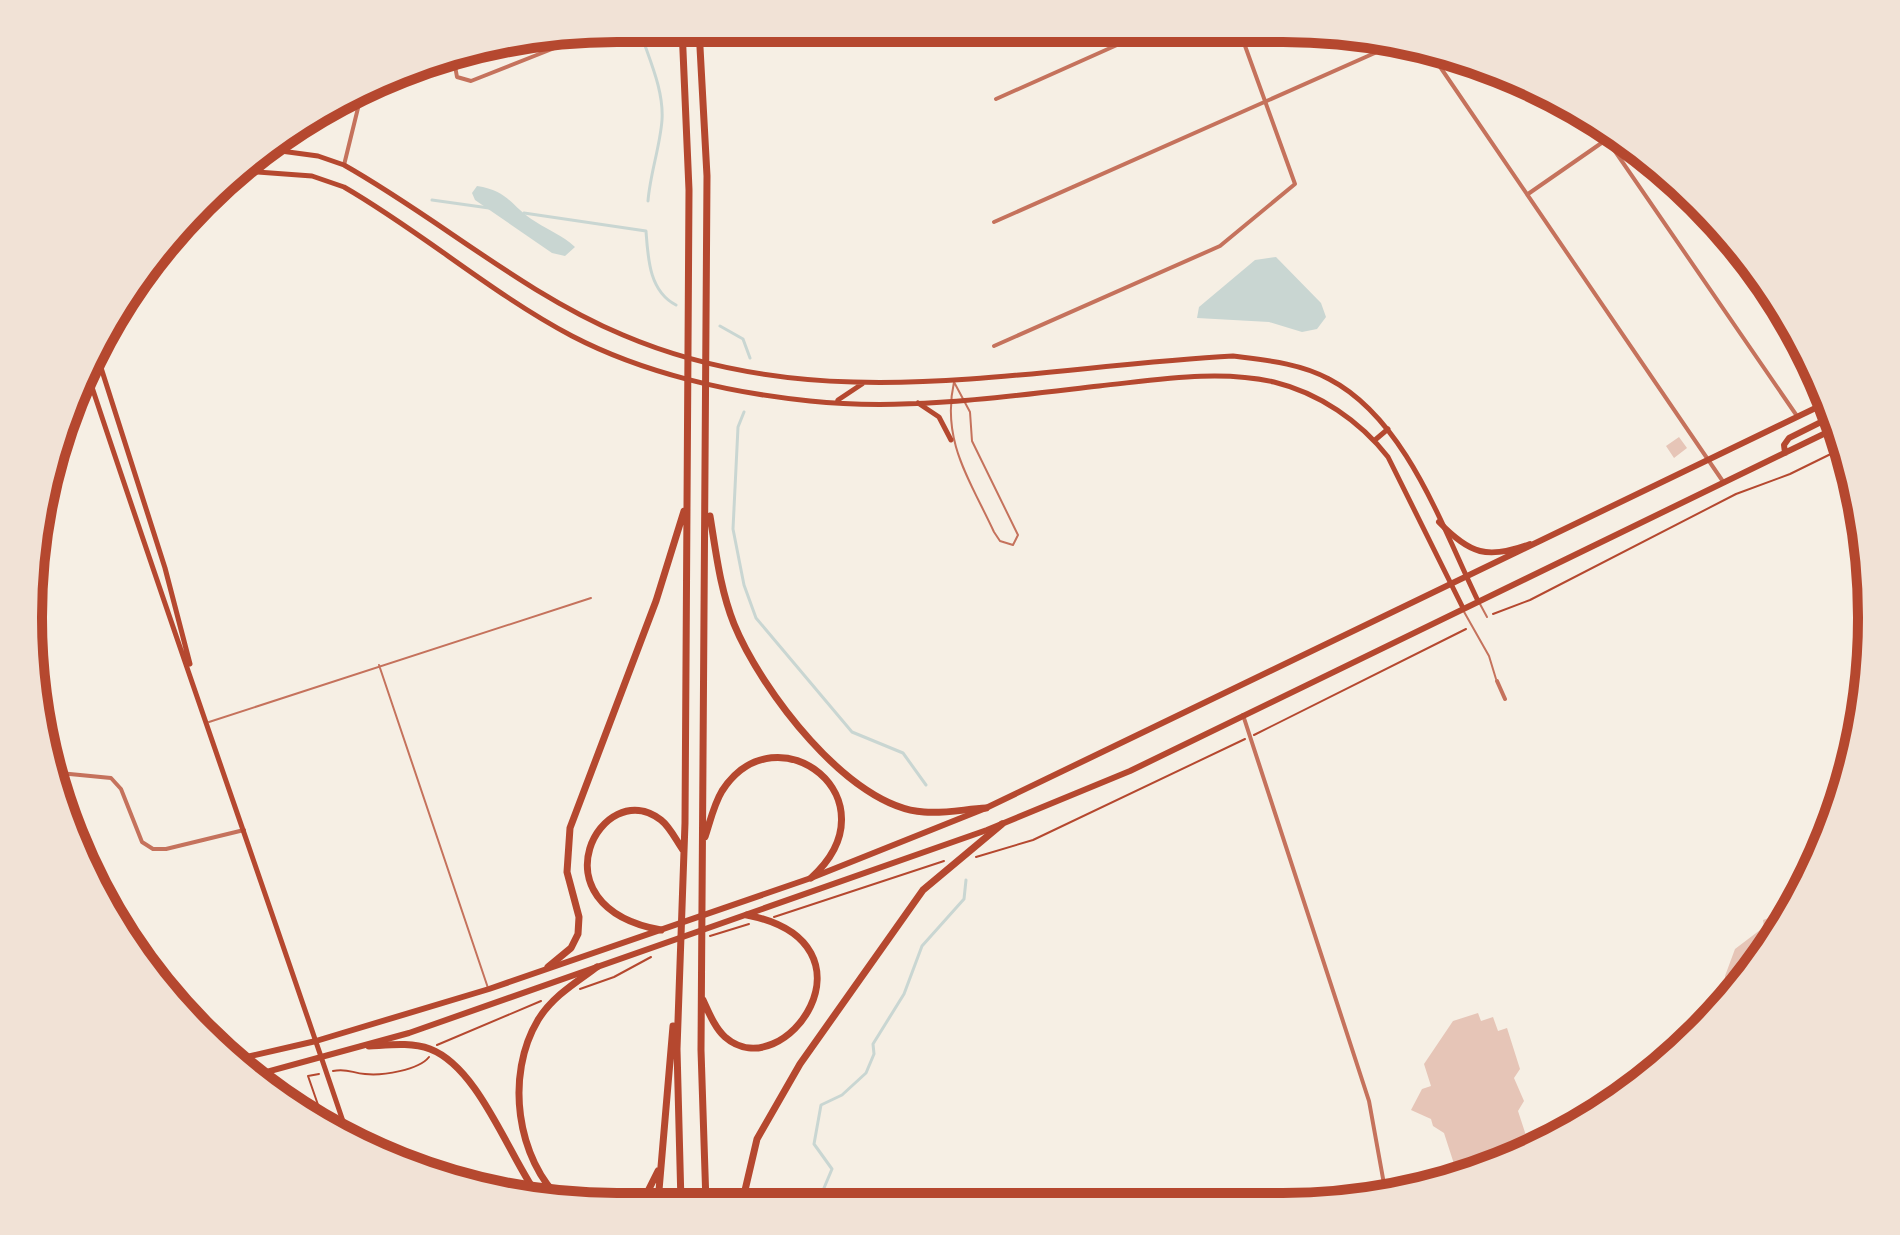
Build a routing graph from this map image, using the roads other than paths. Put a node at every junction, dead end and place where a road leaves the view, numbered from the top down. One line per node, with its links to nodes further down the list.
1 (683, 42): 39 (highway)
2 (700, 42): 38 (highway)
3 (1124, 42): 9 (street)
4 (1244, 42): 10 (street)
5 (559, 45): 8 (street)
6 (1380, 51): 10 (street)
7 (1438, 64): 17 (street)
8 (455, 66)
9 (996, 99)
10 (1265, 102): 18 (street); 19 (street)
11 (357, 104): 15 (street)
12 (1604, 141): 17 (street)
13 (1612, 146): 29 (street)
14 (281, 151): 15 (main road)
15 (344, 165): 22 (main road)
16 (254, 172): 26 (main road)
17 (1528, 194): 36 (street)
18 (994, 222)
19 (994, 346)
20 (100, 365): 50 (main road)
21 (954, 382): 22 (main road); 24 (lane); 25 (lane); 31 (main road)
22 (864, 383): 26 (main road)
23 (91, 385): 50 (main road)
24 (950, 400): 25 (main road); 27 (main road); 33 (lane)
25 (963, 400): 33 (lane); 34 (main road)
26 (833, 402): 27 (main road)
27 (917, 402): 33 (main road)
28 (1818, 407): 29 (main road)
29 (1797, 416): 36 (main road)
30 (1823, 421): 35 (main road)
31 (1388, 429): 34 (main road); 40 (main road)
32 (1827, 432): 35 (main road)
33 (951, 440)
34 (1375, 440): 43 (main road)
35 (1785, 453): 37 (main road)
36 (1709, 460): 37 (street); 41 (main road)
37 (1724, 483): 45 (main road)
38 (706, 504): 55 (highway); 58 (highway)
39 (686, 505): 59 (highway); 64 (highway)
40 (1439, 522): 41 (main road); 42 (main road)
41 (1556, 535): 42 (main road)
42 (1467, 579): 43 (main road); 45 (main road)
43 (1452, 586): 46 (main road); 55 (main road)
44 (591, 598): 48 (lane)
45 (1478, 601): 46 (main road); 47 (lane)
46 (1463, 608): 49 (lane); 52 (main road)
47 (1487, 617)
48 (379, 665): 53 (lane); 66 (lane)
49 (1497, 681): 51 (street)
50 (197, 692): 53 (main road)
51 (1505, 699)
52 (1243, 715): 56 (main road); 75 (street)
53 (208, 722): 57 (main road)
54 (64, 773): 57 (street)
55 (986, 808): 60 (main road)
56 (1002, 824): 61 (main road); 82 (highway)
57 (244, 830): 68 (main road)
58 (704, 843): 60 (highway); 67 (highway)
59 (683, 850): 62 (highway); 63 (highway)
60 (811, 878): 62 (main road)
61 (747, 915): 65 (main road); 67 (highway)
62 (665, 928): 64 (main road)
63 (680, 960): 74 (highway); 80 (highway)
64 (548, 967): 66 (main road)
65 (597, 967): 69 (main road); 77 (highway)
66 (489, 989): 68 (main road)
67 (702, 997): 81 (highway)
68 (316, 1041): 70 (main road); 71 (main road)
69 (369, 1046): 71 (main road); 76 (highway)
70 (246, 1057)
71 (322, 1059): 72 (main road); 73 (main road)
72 (265, 1073)
73 (344, 1124)
74 (659, 1169): 78 (highway); 79 (highway)
75 (1384, 1184)
76 (530, 1186)
77 (552, 1189)
78 (646, 1193)
79 (658, 1193)
80 (681, 1193)
81 (706, 1193)
82 (744, 1193)

